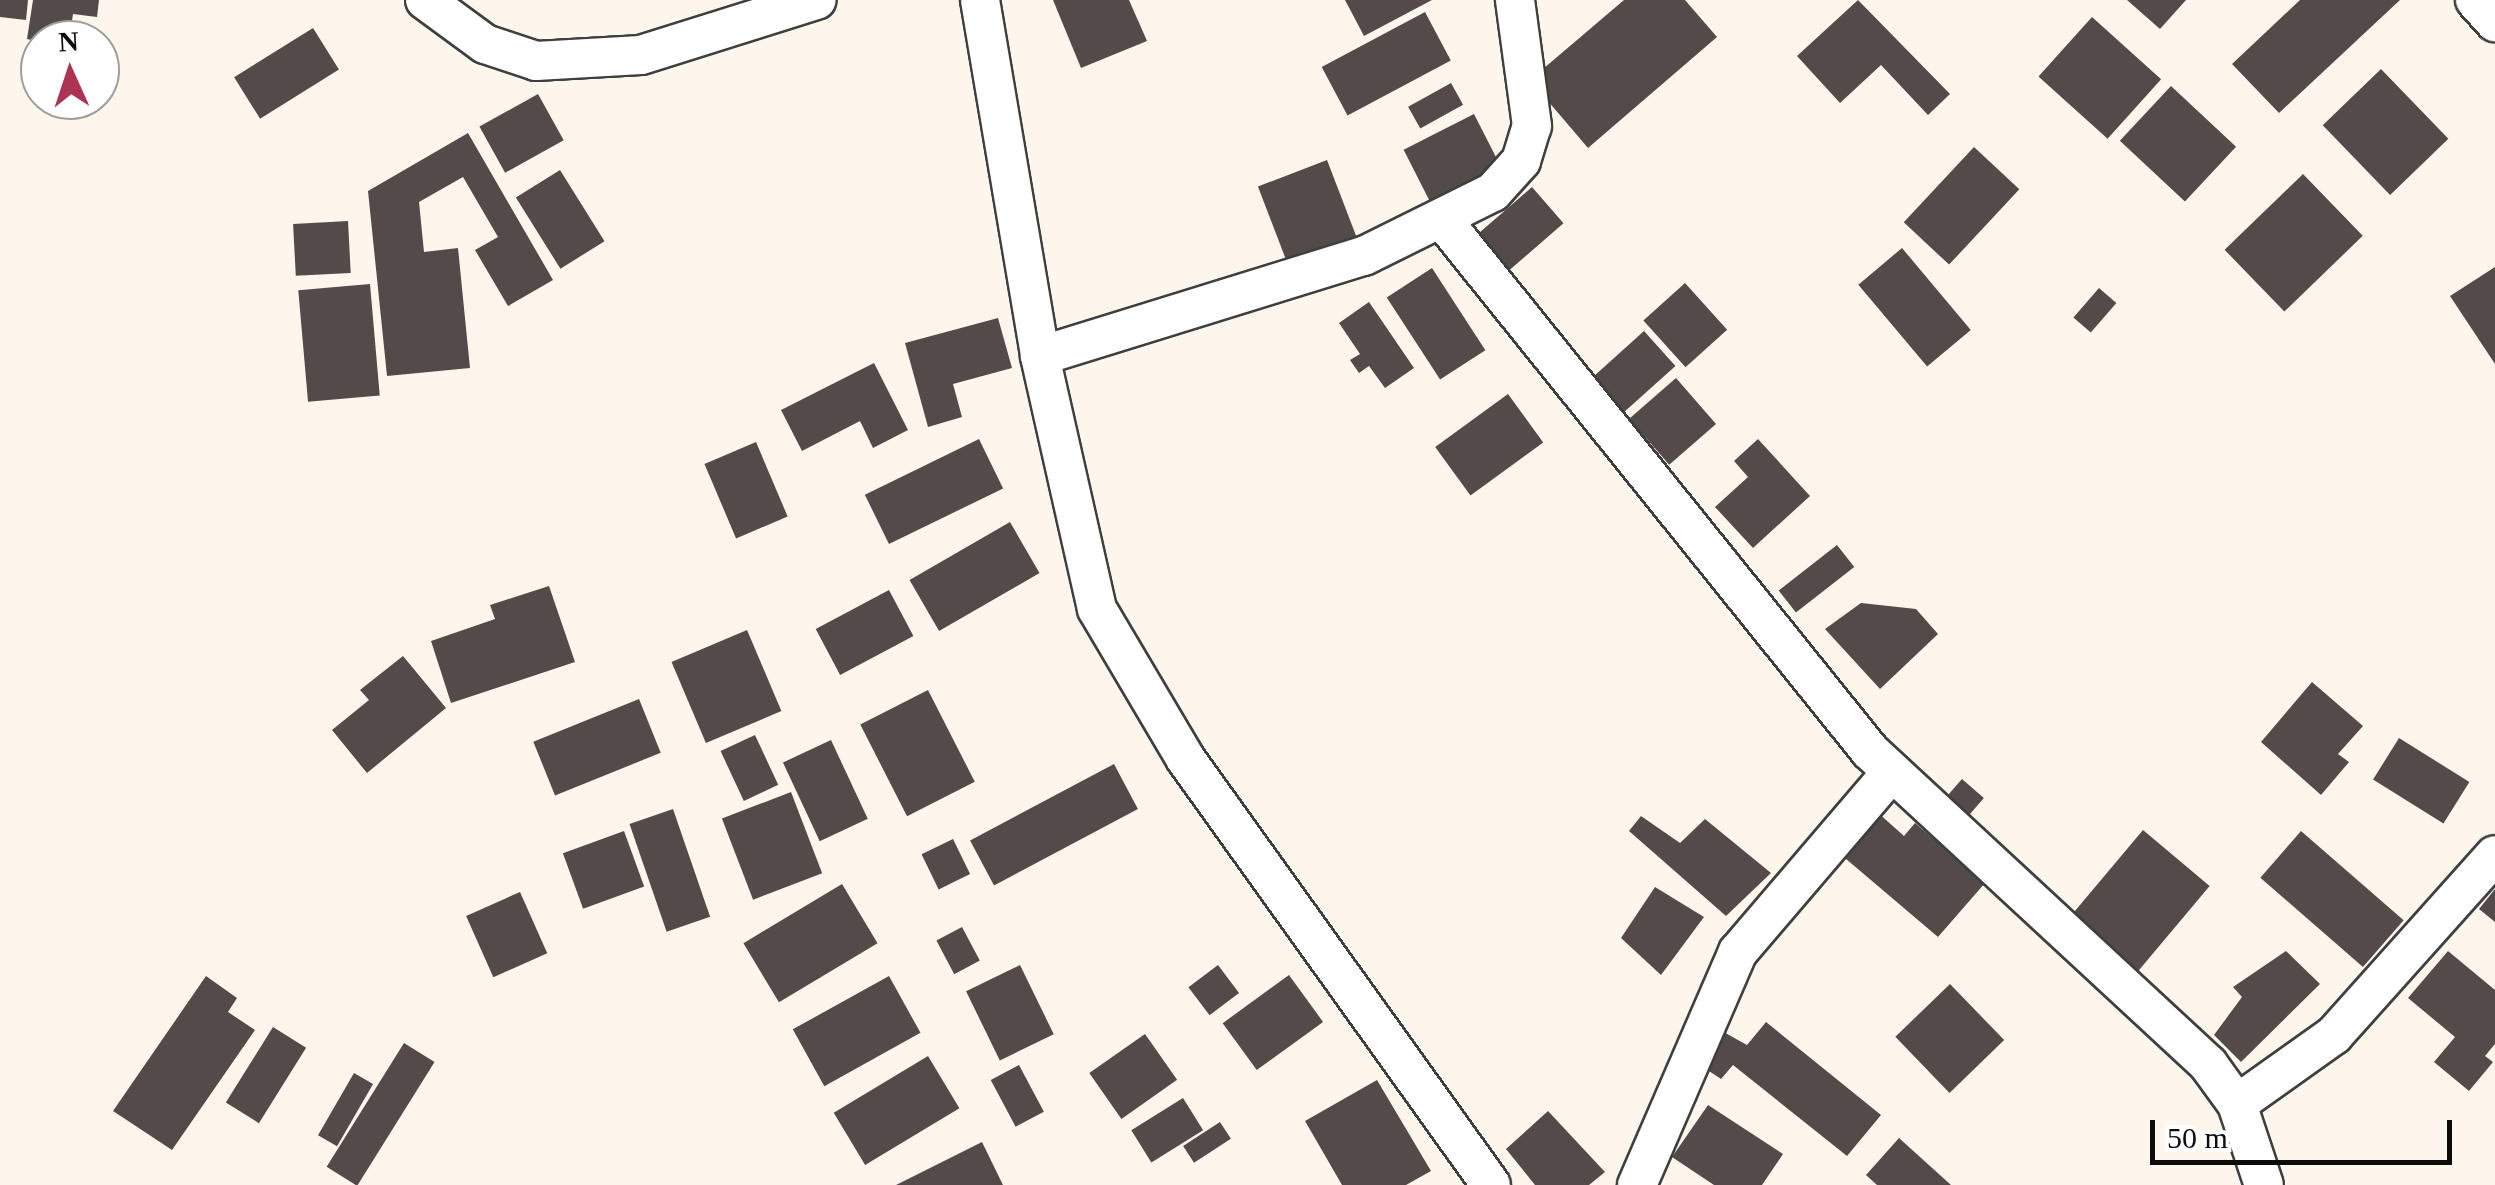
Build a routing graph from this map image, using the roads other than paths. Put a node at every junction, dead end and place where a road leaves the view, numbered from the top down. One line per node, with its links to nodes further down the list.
1 (425, 0): 2 (street)
2 (818, 0)
3 (980, 0): 8 (street)
4 (1515, 0): 7 (street)
5 (2475, 0): 6 (street)
6 (2495, 22)
7 (1445, 223): 8 (street); 9 (street)
8 (1040, 356): 12 (street)
9 (1892, 772): 11 (street); 13 (street)
10 (2495, 855): 11 (street)
11 (2238, 1104): 14 (street)
12 (1491, 1185)
13 (1636, 1185)
14 (2264, 1185)

